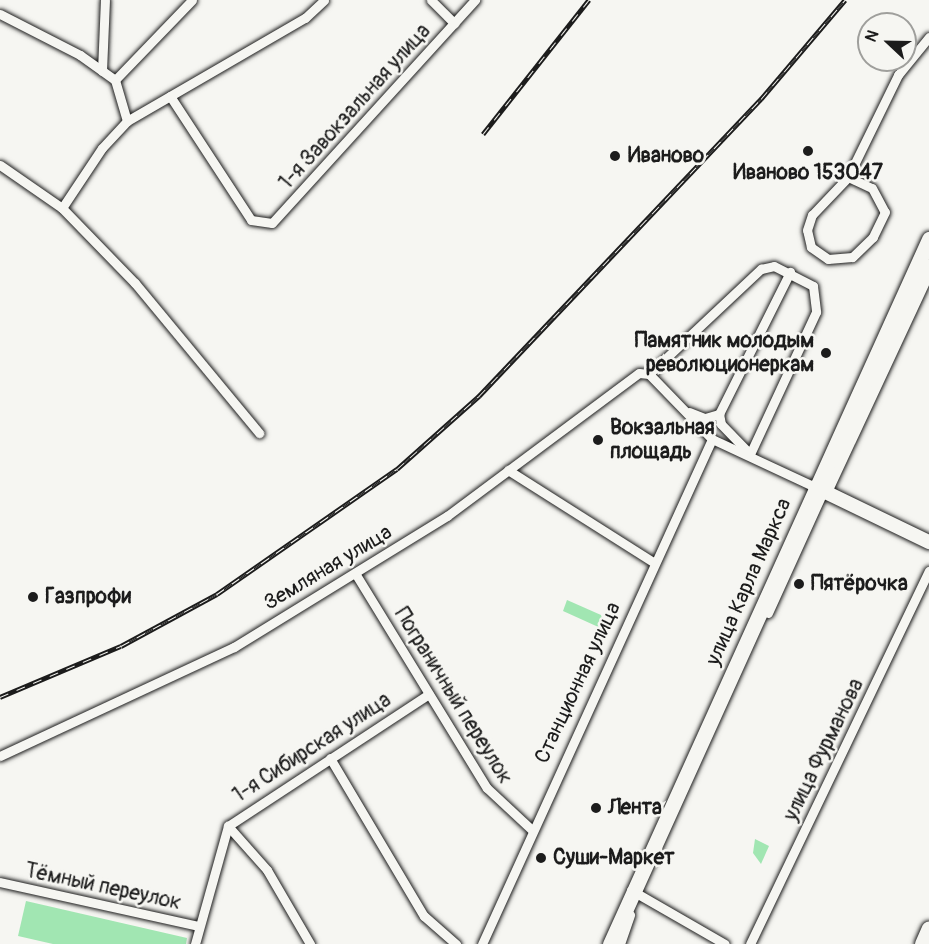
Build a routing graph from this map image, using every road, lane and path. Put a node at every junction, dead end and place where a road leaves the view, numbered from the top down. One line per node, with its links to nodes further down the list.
1 (105, 0): 9 (street)
2 (192, 0): 10 (street)
3 (324, 0): 11 (street)
4 (431, 0): 7 (street)
5 (475, 0): 7 (street, 1-я Завокзальная улица)
6 (0, 14): 9 (street)
7 (454, 23): 11 (street, 1-я Завокзальная улица)
8 (929, 38): 14 (street)
9 (102, 71): 10 (street)
10 (115, 80): 12 (street)
11 (170, 96): 12 (street)
12 (127, 121): 15 (street)
13 (0, 165): 15 (street)
14 (848, 177): 14 (street)
15 (62, 208): 22 (street)
16 (929, 239): 26 (main road, улица Карла Маркса)
17 (929, 266): 26 (main road, улица Карла Маркса)
18 (790, 272): 19 (street); 21 (street); 24 (street)
19 (649, 374): 20 (street); 25 (street, Земляная улица)
20 (675, 402): 21 (street); 23 (street)
21 (719, 414): 24 (street)
22 (259, 432)
23 (712, 439): 24 (street); 28 (street, Станционная улица)
24 (750, 454): 26 (street)
25 (508, 470): 28 (street); 30 (street, Земляная улица)
26 (819, 489): 27 (main road); 37 (main road, улица Карла Маркса)
27 (929, 542)
28 (652, 562): 35 (street, Станционная улица)
29 (929, 571): 47 (street, улица Фурманова)
30 (355, 573): 31 (street, Пограничный переулок); 32 (street, Земляная улица)
31 (429, 694): 33 (street, 1-я Сибирская улица); 35 (street, Пограничный переулок)
32 (0, 756)
33 (330, 758): 34 (street, 1-я Сибирская улица); 42 (street)
34 (228, 826): 38 (street, 1-я Сибирская улица); 41 (street)
35 (531, 829): 43 (street, Станционная улица)
36 (0, 882): 38 (street, Тёмный переулок)
37 (634, 891): 44 (main road, улица Карла Маркса); 45 (street, улица Карла Маркса); 46 (street)
38 (199, 926): 40 (street, 1-я Сибирская улица)
39 (929, 928): 48 (main road)
40 (195, 944)
41 (310, 944)
42 (456, 944)
43 (482, 944)
44 (610, 944)
45 (620, 944)
46 (725, 944)
47 (750, 944)
48 (922, 944)

